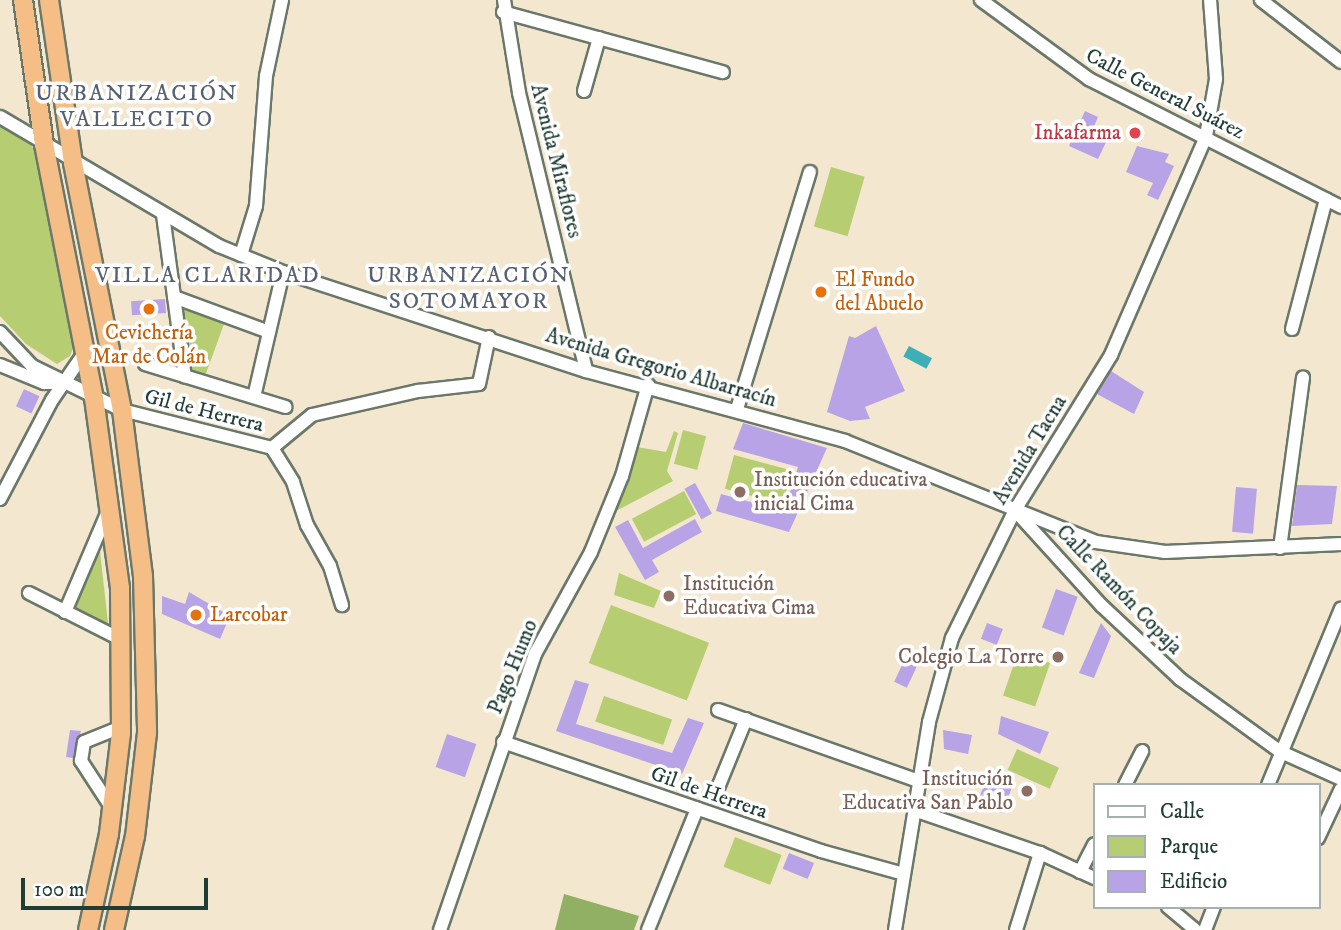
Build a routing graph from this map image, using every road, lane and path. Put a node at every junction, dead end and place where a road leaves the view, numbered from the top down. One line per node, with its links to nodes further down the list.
1 (23, 0): 14 (highway)
2 (48, 0): 15 (highway)
3 (282, 0): 20 (street)
4 (981, 0): 13 (street, Calle General Suárez)
5 (1210, 0): 13 (street, Avenida Tacna)
6 (1261, 0): 9 (street)
7 (503, 6): 8 (street); 30 (street, Avenida Miraflores)
8 (599, 38): 10 (street); 11 (street)
9 (1341, 62)
10 (723, 72)
11 (584, 90)
12 (0, 117): 14 (street, Avenida Gregorio Albarracín)
13 (1206, 136): 17 (street, Calle General Suárez); 43 (street, Avenida Tacna)
14 (44, 144): 15 (street, Avenida Gregorio Albarracín); 27 (highway)
15 (73, 163): 19 (street, Avenida Gregorio Albarracín); 38 (highway)
16 (810, 172): 39 (street)
17 (1326, 199): 18 (street, Calle General Suárez); 23 (street)
18 (1341, 207)
19 (163, 215): 20 (street, Avenida Gregorio Albarracín); 22 (street)
20 (241, 255): 21 (street, Avenida Gregorio Albarracín)
21 (283, 272): 24 (street); 25 (street, Avenida Gregorio Albarracín)
22 (174, 297): 24 (street); 31 (street)
23 (1292, 329)
24 (269, 332): 35 (street)
25 (489, 337): 30 (street, Avenida Gregorio Albarracín); 40 (street)
26 (2, 340): 33 (street)
27 (85, 352): 33 (street); 36 (highway)
28 (145, 364): 31 (street)
29 (0, 365): 33 (street)
30 (586, 371): 34 (street, Avenida Gregorio Albarracín)
31 (185, 377): 35 (street)
32 (1303, 378): 45 (street)
33 (63, 383): 36 (street, Gil de Herrera); 41 (street)
34 (648, 385): 39 (street, Avenida Gregorio Albarracín); 55 (street, Pago Humo)
35 (254, 397): 37 (street)
36 (94, 398): 38 (street, Gil de Herrera); 42 (highway)
37 (285, 407)
38 (122, 410): 40 (street, Gil de Herrera); 54 (highway)
39 (737, 410): 43 (street, Avenida Gregorio Albarracín)
40 (272, 448): 47 (street, Gil de Herrera)
41 (0, 499)
42 (110, 504): 49 (street); 50 (highway)
43 (1015, 510): 45 (street, Avenida Gregorio Albarracín); 57 (street, Calle Ramón Copaja); 59 (street, Avenida Tacna)
44 (1341, 544): 45 (street, Avenida Gregorio Albarracín)
45 (1280, 548)
46 (29, 593): 49 (street)
47 (342, 605)
48 (1341, 609): 57 (street)
49 (65, 612): 50 (street)
50 (122, 640): 53 (highway)
51 (718, 710): 52 (street)
52 (746, 719): 59 (street); 63 (street)
53 (121, 727): 54 (highway); 65 (highway); 65 (street)
54 (147, 729): 76 (highway)
55 (503, 742): 64 (street, Gil de Herrera); 77 (street, Pago Humo)
56 (1142, 751): 60 (street)
57 (1281, 752): 58 (street, Calle Ramón Copaja); 61 (street)
58 (1341, 779)
59 (921, 782): 66 (street, Avenida Tacna)
60 (1126, 783)
61 (1269, 783)
62 (1341, 789): 67 (street)
63 (716, 795)
64 (696, 809): 71 (street, Gil de Herrera); 78 (street)
65 (113, 810): 75 (highway)
66 (917, 811): 69 (street); 71 (street, Avenida Tacna)
67 (1320, 834)
68 (1092, 848): 70 (street)
69 (1040, 853): 70 (street); 80 (street)
70 (1080, 872): 72 (street)
71 (904, 874): 79 (street, Avenida Tacna)
72 (1092, 877)
73 (1170, 909): 81 (street)
74 (1213, 909): 82 (street)
75 (88, 930)
76 (114, 930)
77 (440, 930)
78 (648, 930)
79 (895, 930)
80 (1016, 930)
81 (1195, 930)
82 (1205, 930)

